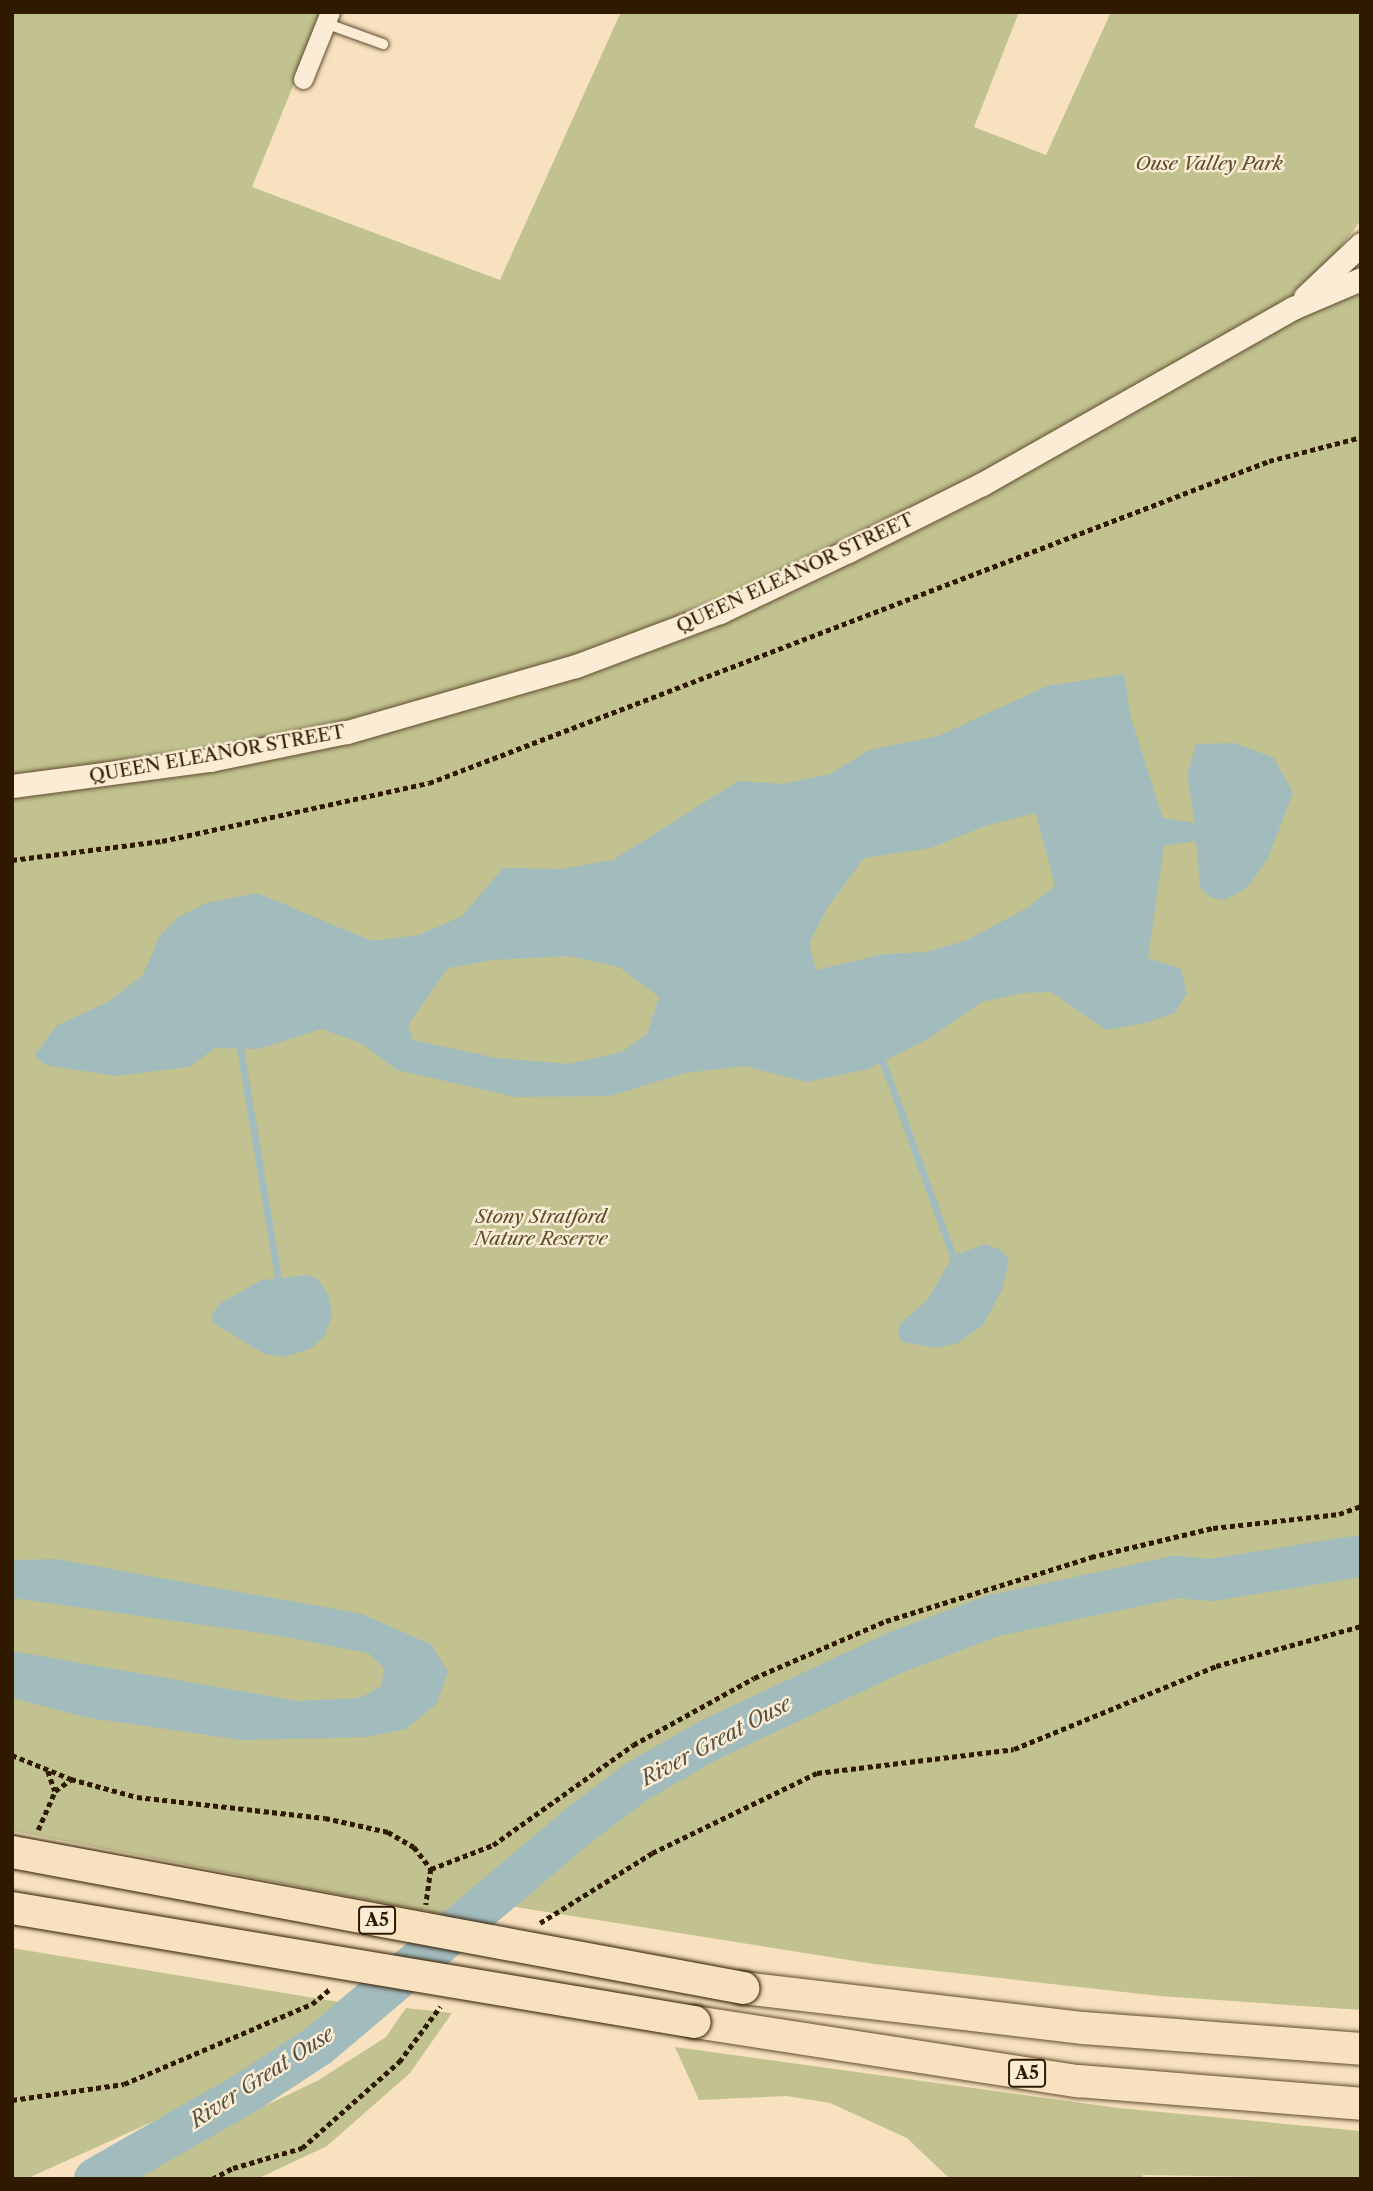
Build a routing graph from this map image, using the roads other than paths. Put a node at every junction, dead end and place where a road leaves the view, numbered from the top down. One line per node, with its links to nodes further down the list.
1 (327, 18): 2 (lane); 3 (street)
2 (383, 44)
3 (303, 79)
4 (1361, 244): 6 (street, QUEEN ELEANOR STREET)
5 (1361, 279): 6 (street, QUEEN ELEANOR STREET)
6 (1293, 308): 7 (street, QUEEN ELEANOR STREET)
7 (12, 786)
8 (22, 1848): 10 (highway, A5, bridge)
9 (12, 1908): 11 (highway, A5, bridge)
10 (1361, 2049)
11 (1361, 2104)

